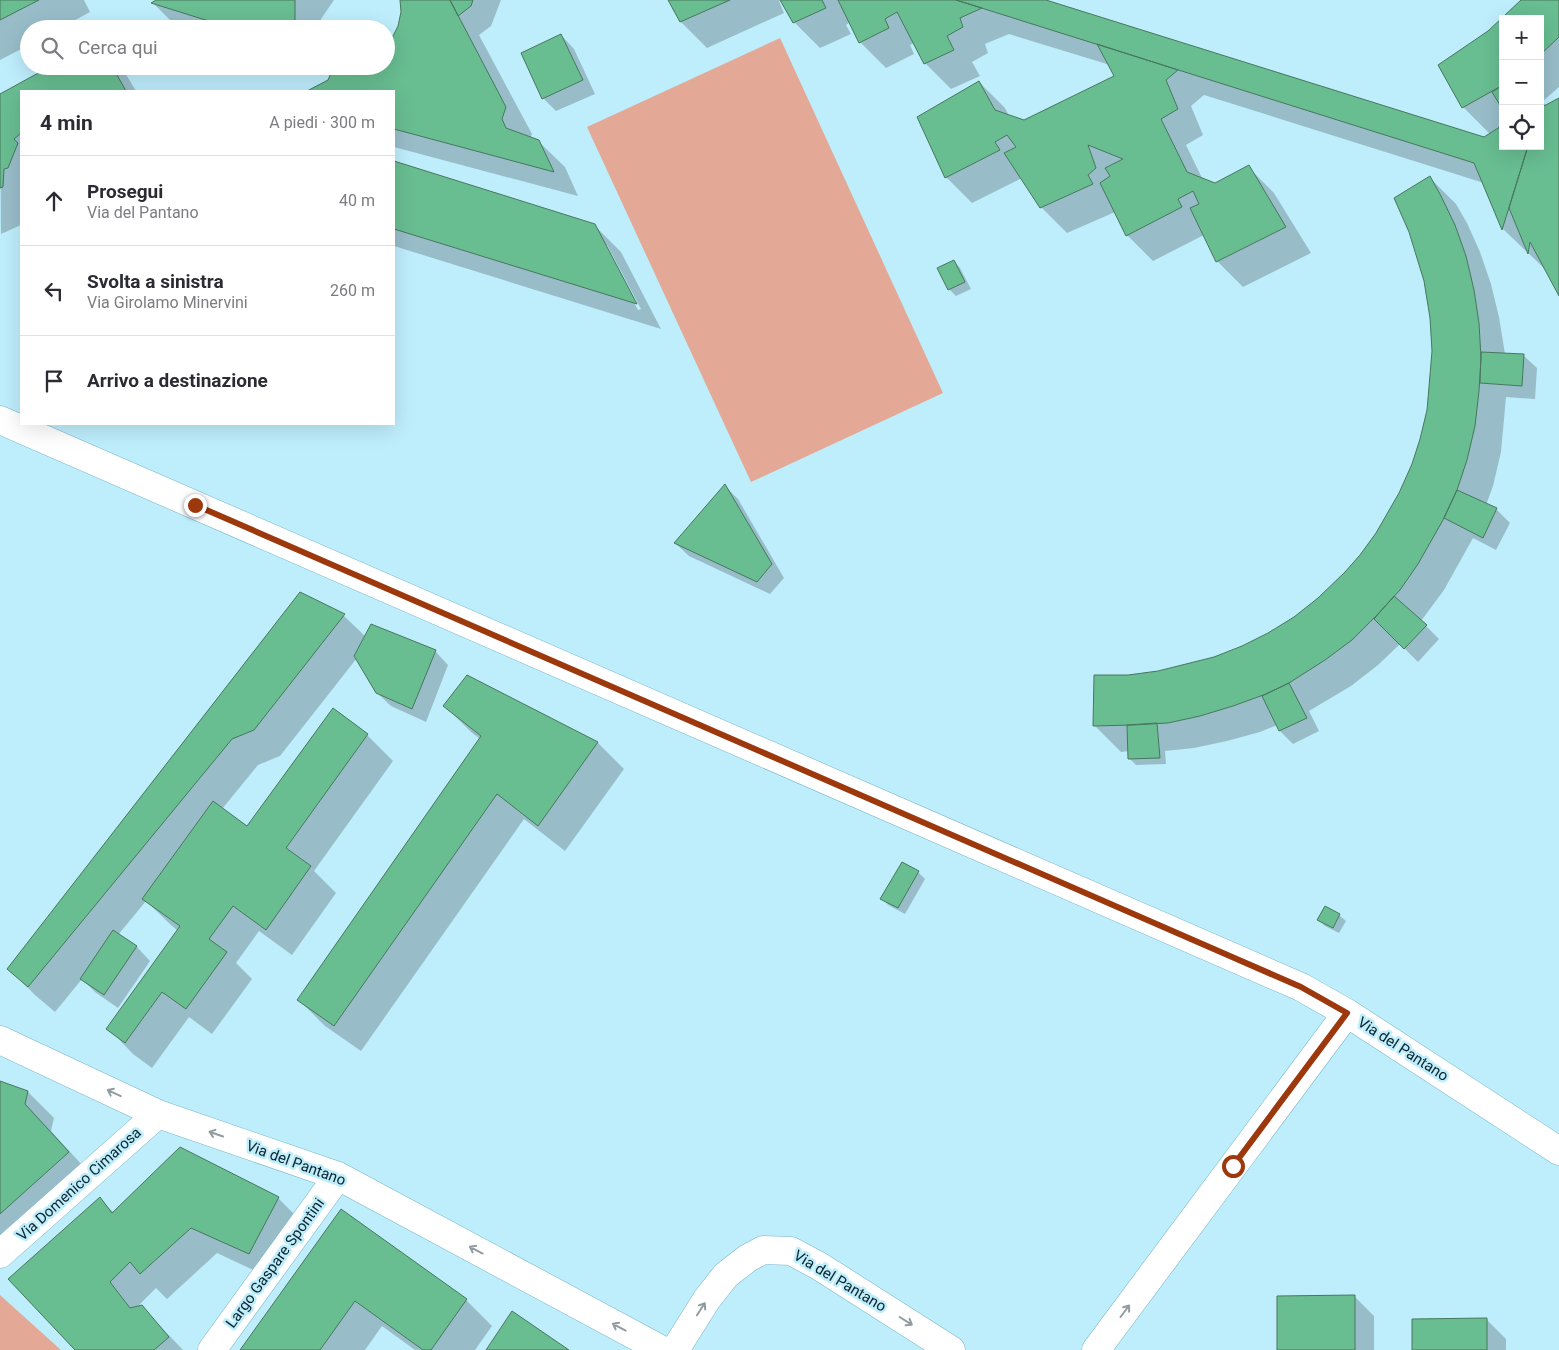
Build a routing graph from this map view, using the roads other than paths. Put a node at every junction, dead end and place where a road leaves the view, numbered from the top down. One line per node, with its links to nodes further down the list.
1 (0, 420): 2 (street)
2 (1347, 1013): 5 (street, Via del Pantano); 12 (street, Via del Pantano, one-way to 2)
3 (0, 1040): 4 (street, Via del Pantano, one-way to 3)
4 (158, 1114): 6 (street, Via del Pantano, one-way to 4); 7 (street, Via Domenico Cimarosa)
5 (1559, 1151)
6 (338, 1176): 8 (street, Largo Gaspare Spontini); 9 (street, Via del Pantano, one-way to 6)
7 (0, 1254)
8 (212, 1350)
9 (662, 1350)
10 (675, 1350): 11 (street, Via del Pantano, one-way to 11)
11 (951, 1350)
12 (1096, 1350)

